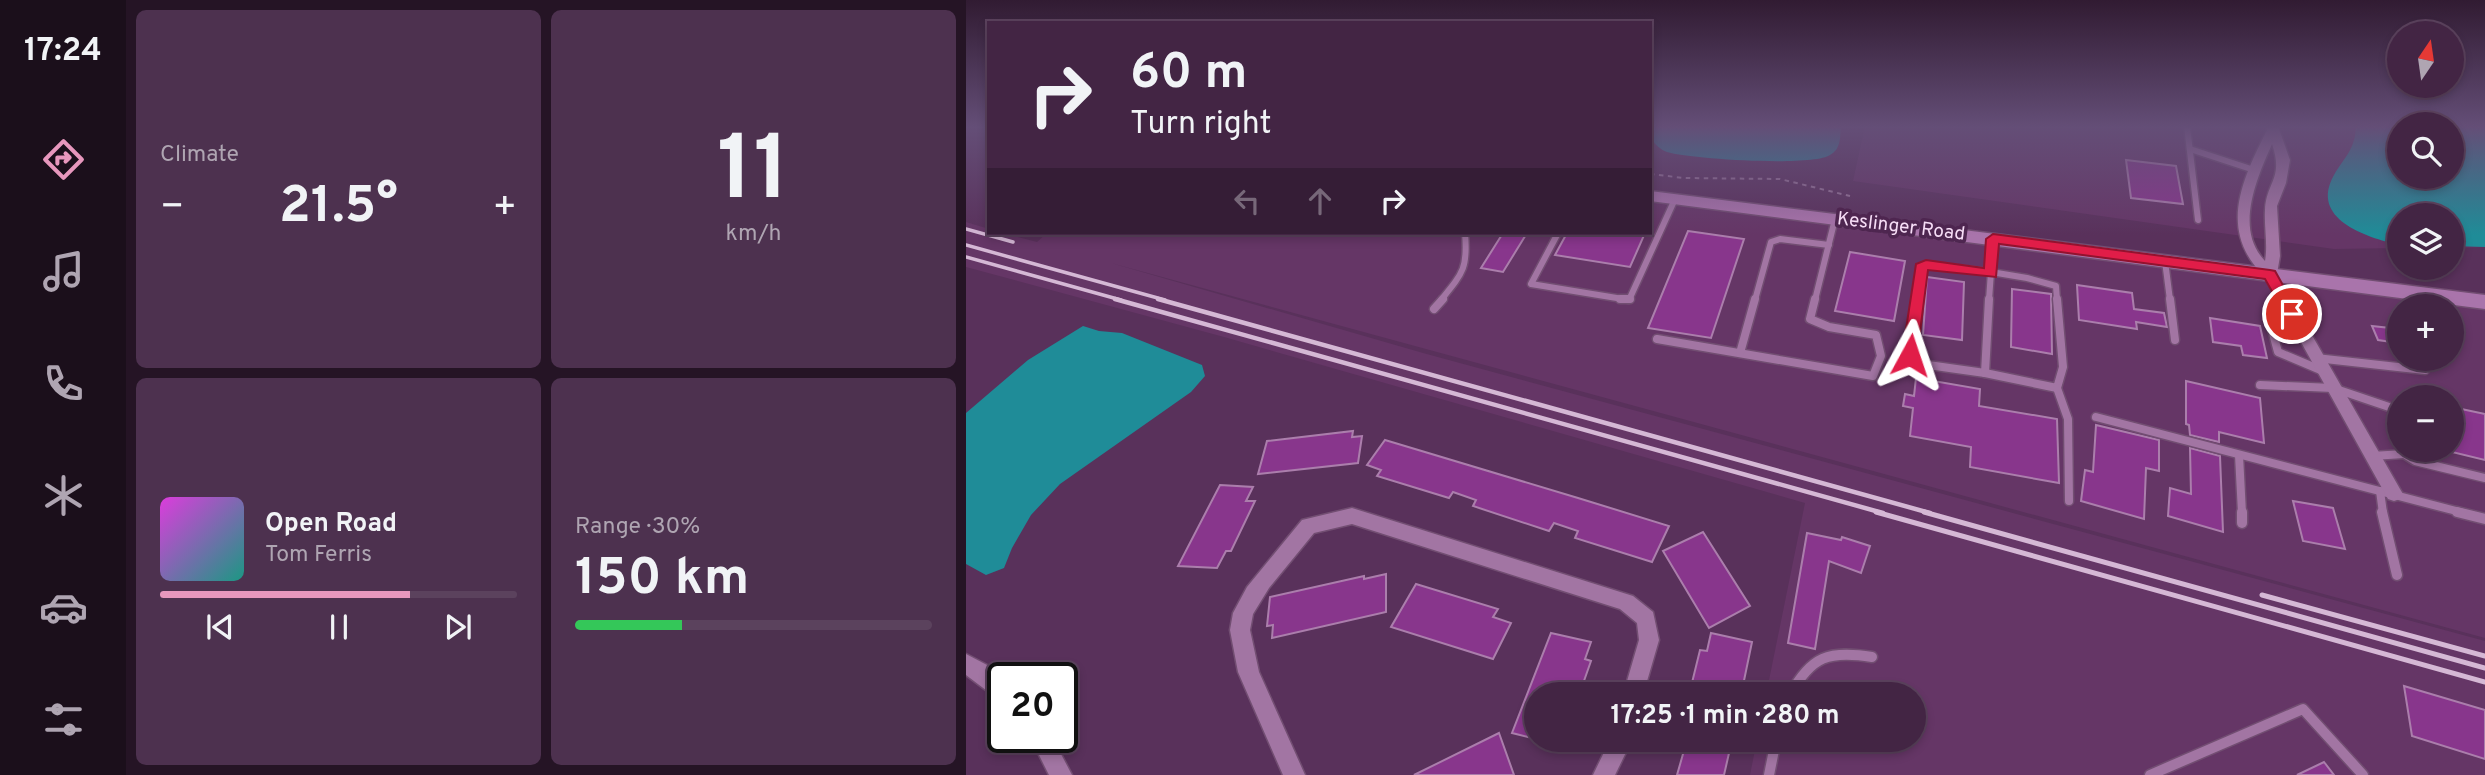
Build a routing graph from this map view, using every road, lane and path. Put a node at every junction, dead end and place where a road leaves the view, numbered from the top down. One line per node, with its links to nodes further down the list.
1 (2191, 162): 11 (lane)
2 (2231, 162): 5 (lane)
3 (2258, 162): 5 (street)
4 (2284, 162): 18 (street)
5 (2255, 170): 18 (street)
6 (1652, 174): 7 (path)
7 (1850, 195)
8 (1652, 196): 9 (main road, Keslinger Road)
9 (1675, 199): 10 (main road, Keslinger Road); 13 (lane)
10 (1835, 219): 14 (main road, Keslinger Road); 15 (lane)
11 (2198, 220)
12 (1465, 235): 20 (lane)
13 (1557, 235)
14 (1993, 239): 16 (main road, Keslinger Road); 17 (lane)
15 (1829, 245): 24 (lane); 24 (lane)
16 (2165, 261): 18 (main road, Keslinger Road); 23 (lane)
17 (1991, 274): 27 (lane); 27 (lane); 29 (lane)
18 (2270, 274): 19 (main road, Keslinger Road); 21 (street)
19 (2485, 302)
20 (1434, 309)
21 (2292, 314): 25 (street); 25 (lane)
22 (1657, 339): 24 (lane)
23 (2175, 340)
24 (1740, 353)
25 (2320, 365): 26 (lane); 30 (street)
26 (2387, 365)
27 (1985, 373): 29 (lane)
28 (2260, 385): 30 (lane)
29 (2057, 388): 39 (lane)
30 (2333, 388): 31 (lane); 35 (street)
31 (2387, 406)
32 (2096, 417): 34 (lane)
33 (2387, 454): 35 (lane)
34 (2239, 455): 38 (lane); 41 (lane)
35 (2372, 456): 38 (street)
36 (2419, 462): 37 (lane)
37 (2485, 478)
38 (2387, 493): 40 (lane); 42 (lane)
39 (2069, 501)
40 (2485, 519)
41 (2242, 523)
42 (2397, 575)
43 (1872, 657): 47 (lane)
44 (966, 664): 45 (street)
45 (987, 678)
46 (1637, 682): 52 (street)
47 (1798, 682)
48 (1615, 752): 53 (street)
49 (1774, 752): 54 (lane)
50 (1049, 753): 51 (street)
51 (1061, 775)
52 (1294, 775)
53 (1604, 775)
54 (1769, 775)
55 (2150, 775): 56 (lane)
56 (2363, 775)

